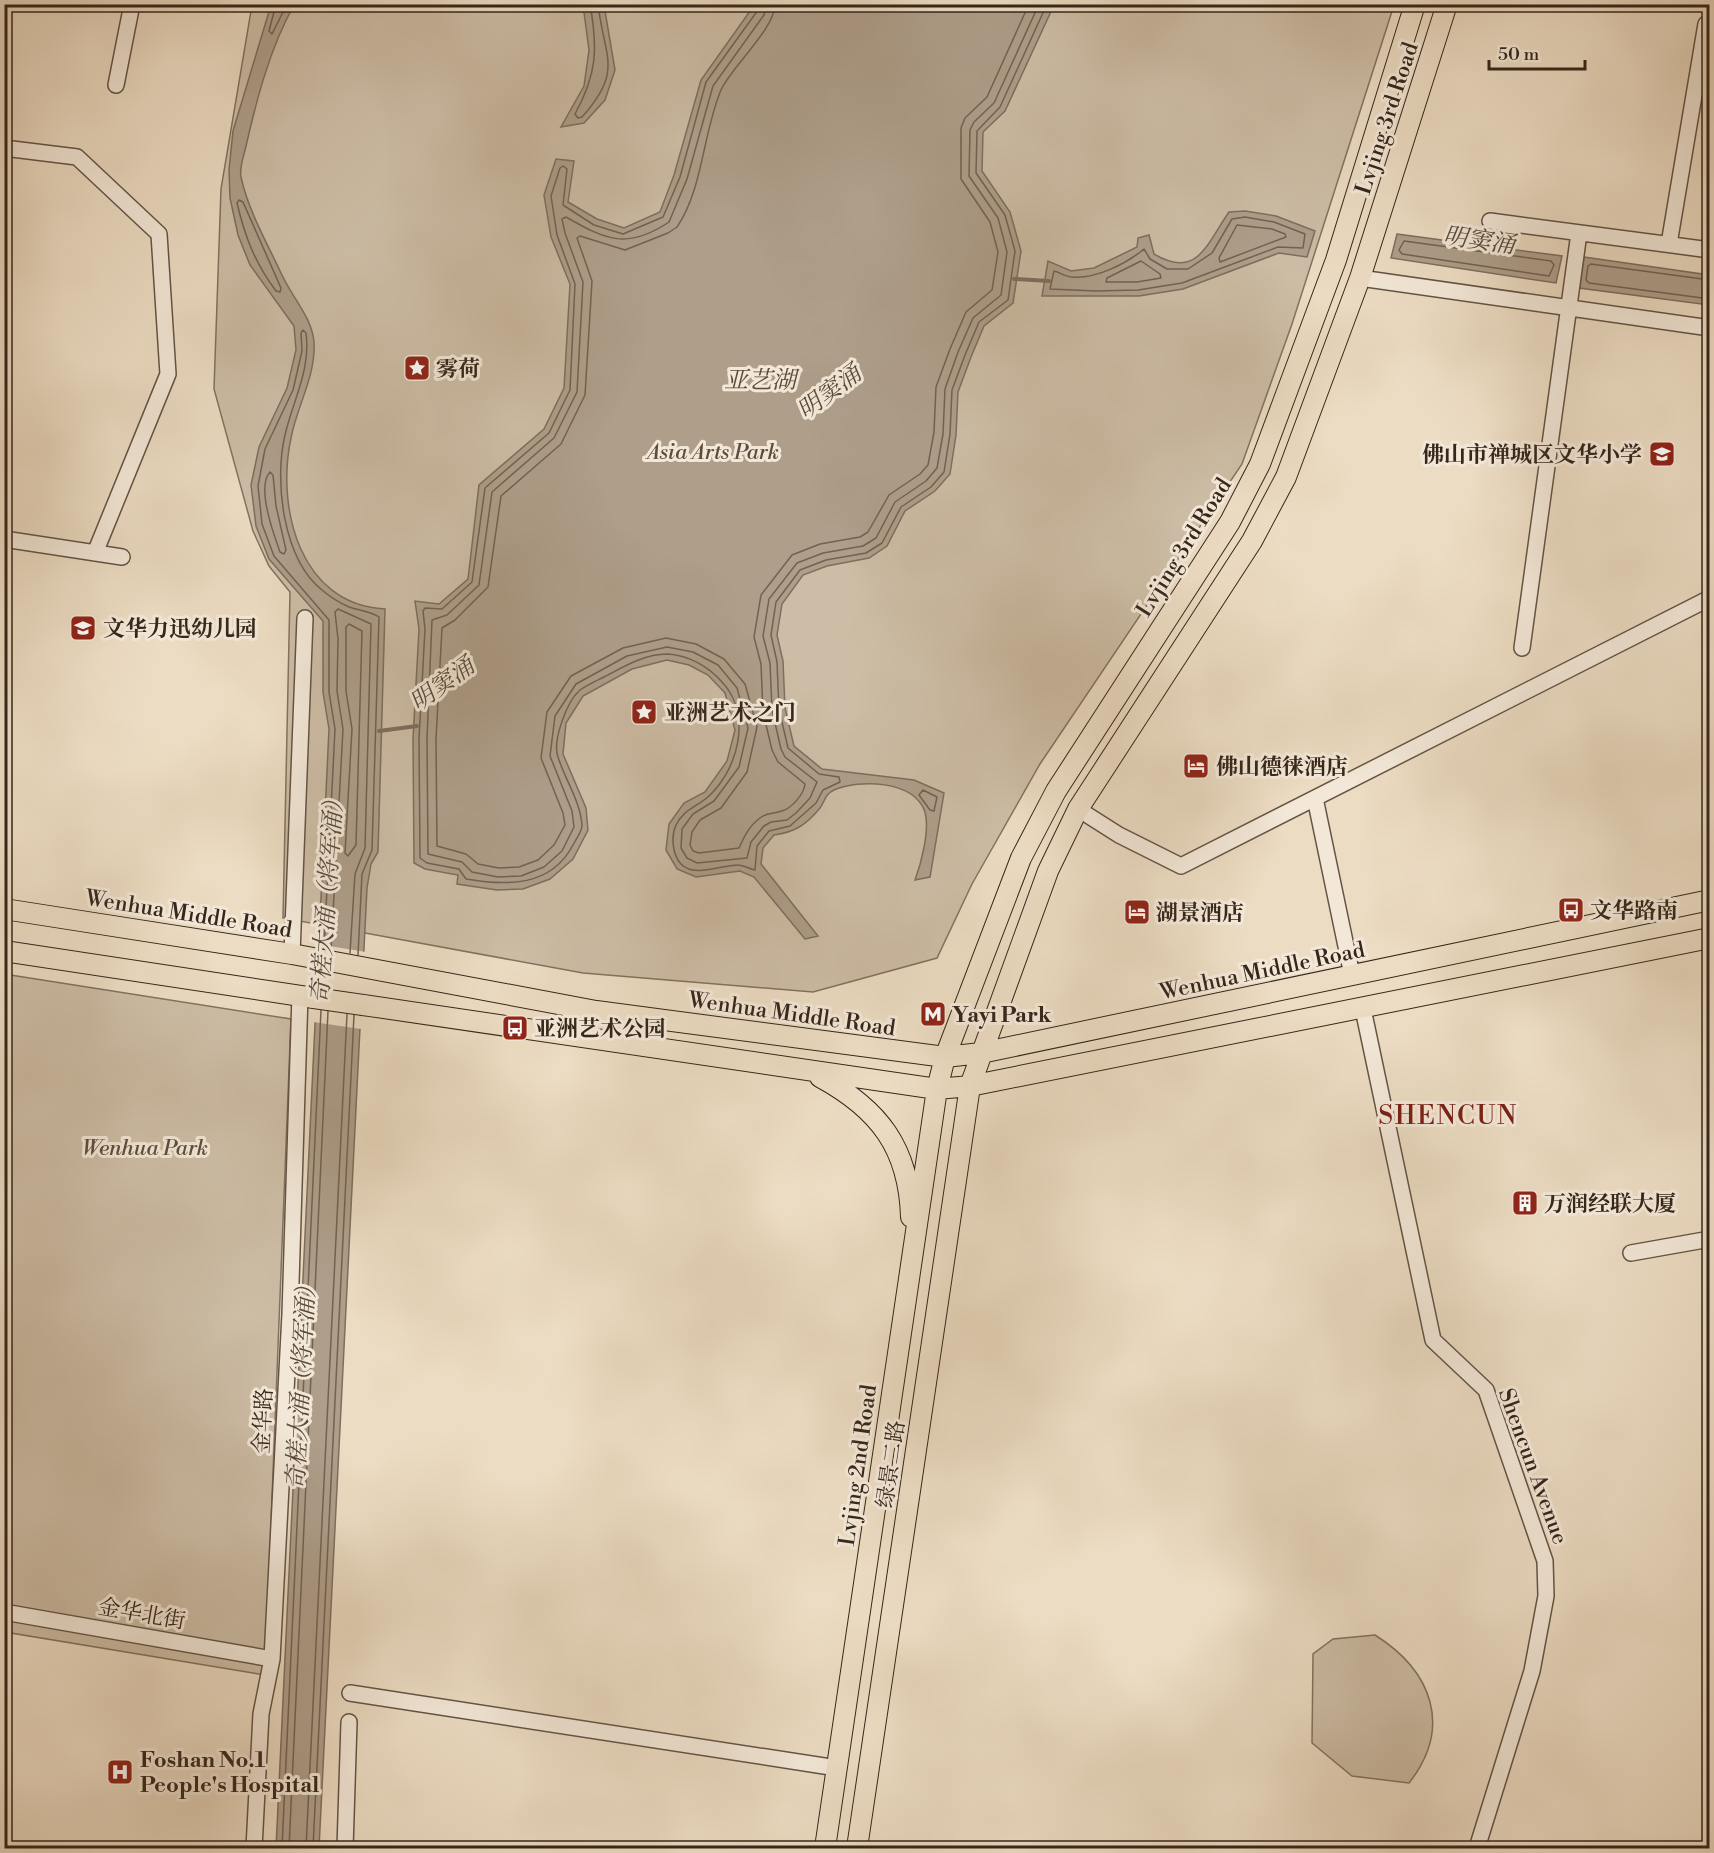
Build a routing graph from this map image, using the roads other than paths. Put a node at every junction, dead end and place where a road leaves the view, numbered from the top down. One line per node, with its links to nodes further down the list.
1 (132, 4): 5 (street)
2 (1415, 4): 31 (main road, Lvjing 3rd Road)
3 (1447, 4): 11 (main road, Lvjing 3rd Road)
4 (1706, 24): 9 (street)
5 (116, 85)
6 (4, 148): 15 (street)
7 (1490, 221): 8 (street)
8 (1579, 232): 9 (street); 12 (street)
9 (1669, 244): 10 (street)
10 (1710, 250)
11 (1360, 279): 12 (street); 21 (main road, Lvjing 3rd Road)
12 (1569, 307): 13 (street); 19 (street)
13 (1710, 328)
14 (4, 539): 15 (street)
15 (95, 553): 16 (street)
16 (122, 557)
17 (1710, 598): 20 (street)
18 (305, 618): 26 (street)
19 (1521, 648)
20 (1315, 798): 21 (street); 27 (street)
21 (1078, 809): 30 (main road, Lvjing 3rd Road)
22 (1710, 900): 27 (main road, Wenhua Middle Road)
23 (4, 909): 26 (main road, Wenhua Middle Road)
24 (1710, 938): 29 (main road)
25 (4, 951): 28 (main road)
26 (292, 954): 31 (main road, Wenhua Middle Road)
27 (1352, 975): 30 (main road, Wenhua Middle Road)
28 (307, 997): 32 (main road, bridge); 39 (street, 金华路)
29 (1363, 1009): 33 (main road); 47 (street, Shencun Avenue)
30 (981, 1053): 31 (main road, Wenhua Middle Road); 33 (main road, Lvjing 3rd Road)
31 (945, 1057): 34 (main road, Lvjing 3rd Road)
32 (807, 1070): 34 (main road); 37 (main road)
33 (970, 1086): 34 (main road); 46 (main road, 绿景二路)
34 (937, 1089): 37 (main road, Lvjing 2nd Road)
35 (1710, 1239): 36 (street)
36 (1631, 1253)
37 (912, 1261): 42 (main road, Lvjing 2nd Road)
38 (4, 1612): 39 (street, 金华北街)
39 (272, 1659): 43 (street, 金华路)
40 (350, 1693): 42 (street)
41 (349, 1722): 44 (street)
42 (837, 1768): 45 (main road, Lvjing 2nd Road)
43 (254, 1848)
44 (345, 1848)
45 (825, 1848)
46 (857, 1848)
47 (1477, 1848)

